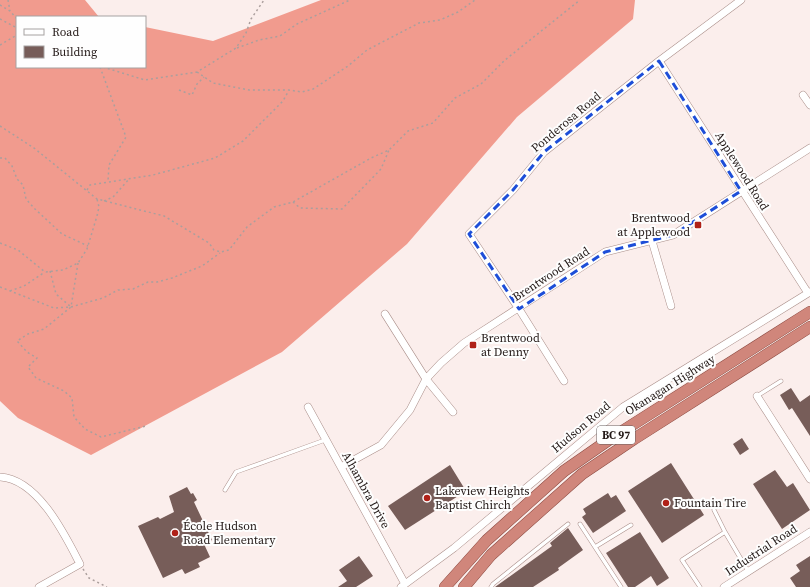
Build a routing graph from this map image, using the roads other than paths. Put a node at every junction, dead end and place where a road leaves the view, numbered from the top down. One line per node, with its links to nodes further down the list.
1 (741, 0): 2 (street, Ponderosa Road)
2 (659, 61): 6 (street, Applewood Road); 10 (street, Ponderosa Road)
3 (803, 95): 4 (street)
4 (810, 106)
5 (810, 148): 6 (street, Brentwood Road)
6 (741, 191): 7 (street, Brentwood Road); 8 (street, Applewood Road)
7 (652, 241): 9 (street); 10 (street, Brentwood Road)
8 (809, 293): 33 (street, Hudson Road)
9 (671, 306)
10 (519, 309): 14 (street, Brentwood Road); 16 (street)
11 (810, 312): 35 (highway, Okanagan Highway / BC 97)
12 (385, 314): 14 (street)
13 (810, 327): 36 (highway, BC 97)
14 (426, 379): 19 (street); 21 (street, Brentwood Road)
15 (781, 381): 17 (lane)
16 (564, 382)
17 (756, 396): 23 (street)
18 (308, 407): 20 (street, Alhambra Drive)
19 (453, 412)
20 (325, 440): 21 (street, Alhambra Drive); 24 (lane)
21 (341, 466): 33 (street, Alhambra Drive)
22 (0, 477): 34 (street)
23 (810, 479)
24 (225, 490)
25 (714, 510): 29 (lane)
26 (568, 524): 37 (lane)
27 (580, 524): 31 (lane)
28 (631, 525): 31 (lane)
29 (725, 532): 32 (lane); 39 (lane)
30 (810, 532): 32 (street, Industrial Road)
31 (595, 547): 38 (lane)
32 (748, 571): 40 (street, Industrial Road)
33 (403, 586)
34 (39, 587)
35 (445, 587)
36 (464, 587)
37 (491, 587)
38 (621, 587)
39 (700, 587)
40 (724, 587)

